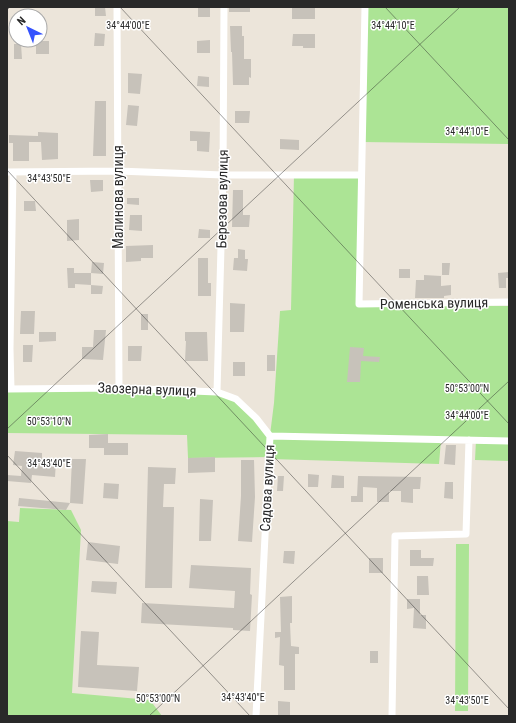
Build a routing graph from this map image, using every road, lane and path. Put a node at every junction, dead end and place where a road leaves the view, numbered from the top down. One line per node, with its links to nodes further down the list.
1 (116, 7): 4 (street, Малинова вулиця)
2 (224, 7): 6 (street, Березова вулиця)
3 (366, 7): 8 (street, Роменська вулиця)
4 (118, 171): 5 (street); 6 (street); 9 (street, Малинова вулиця)
5 (10, 172): 10 (street)
6 (223, 175): 7 (street); 11 (street, Березова вулиця)
7 (360, 175)
8 (509, 302)
9 (119, 388): 10 (street, Заозерна вулиця); 11 (street, Заозерна вулиця)
10 (9, 389)
11 (217, 392): 12 (street, Заозерна вулиця)
12 (270, 436): 13 (street, Садова вулиця); 15 (street, Садова вулиця)
13 (470, 440): 14 (street, Садова вулиця); 16 (street)
14 (509, 441)
15 (256, 716)
16 (392, 716)

